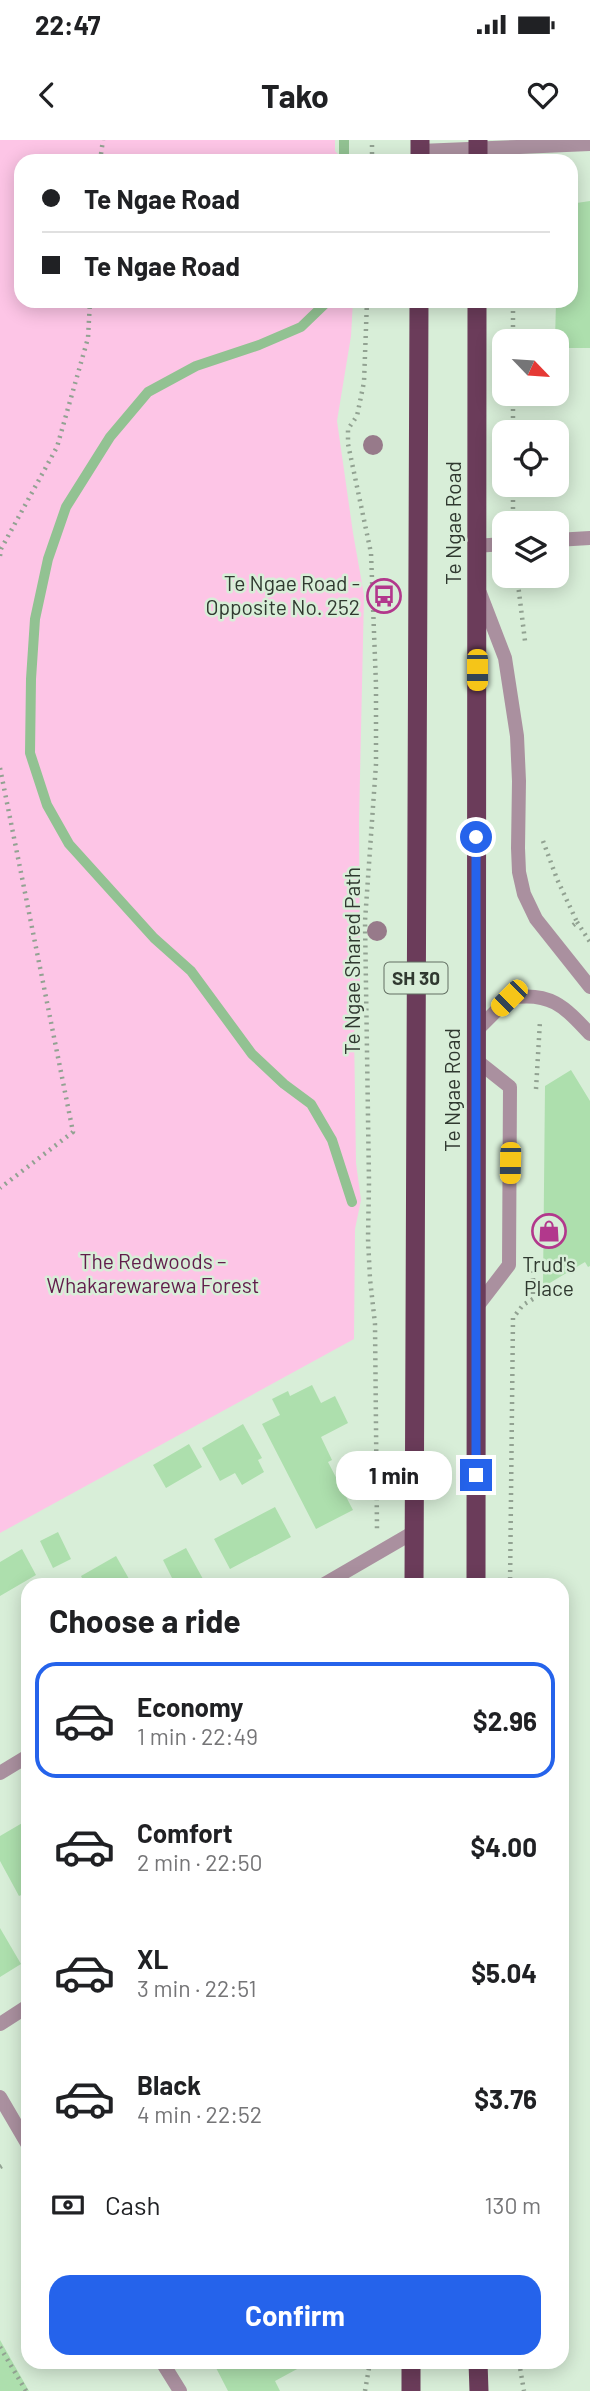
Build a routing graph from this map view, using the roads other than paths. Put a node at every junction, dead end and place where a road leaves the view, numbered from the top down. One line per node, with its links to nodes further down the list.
1 (590, 144): 3 (street)
2 (420, 150): 3 (street)
3 (478, 150)
4 (419, 308): 16 (highway, Te Ngae Road / SH 30)
5 (477, 308): 9 (highway, Te Ngae Road / SH 30)
6 (590, 538): 7 (street)
7 (569, 539)
8 (492, 545): 9 (street)
9 (475, 546): 10 (highway, Te Ngae Road / SH 30)
10 (477, 586): 11 (street); 12 (highway, Te Ngae Road / SH 30)
11 (590, 987)
12 (475, 1032): 13 (street); 14 (highway, Te Ngae Road / SH 30)
13 (590, 1034)
14 (475, 1060): 15 (highway, Te Ngae Road / SH 30); 15 (street)
15 (476, 1308): 19 (highway, Te Ngae Road / SH 30)
16 (414, 1532): 17 (street); 18 (highway, Te Ngae Road / SH 30)
17 (335, 1578)
18 (414, 1578)
19 (476, 1578)
20 (21, 1760): 21 (street)
21 (0, 1773)
22 (21, 2011): 23 (street)
23 (0, 2024)
24 (0, 2097): 25 (street)
25 (21, 2133)
26 (166, 2369): 29 (street)
27 (411, 2369): 30 (highway)
28 (478, 2369): 31 (highway)
29 (180, 2391)
30 (411, 2391)
31 (479, 2391)

